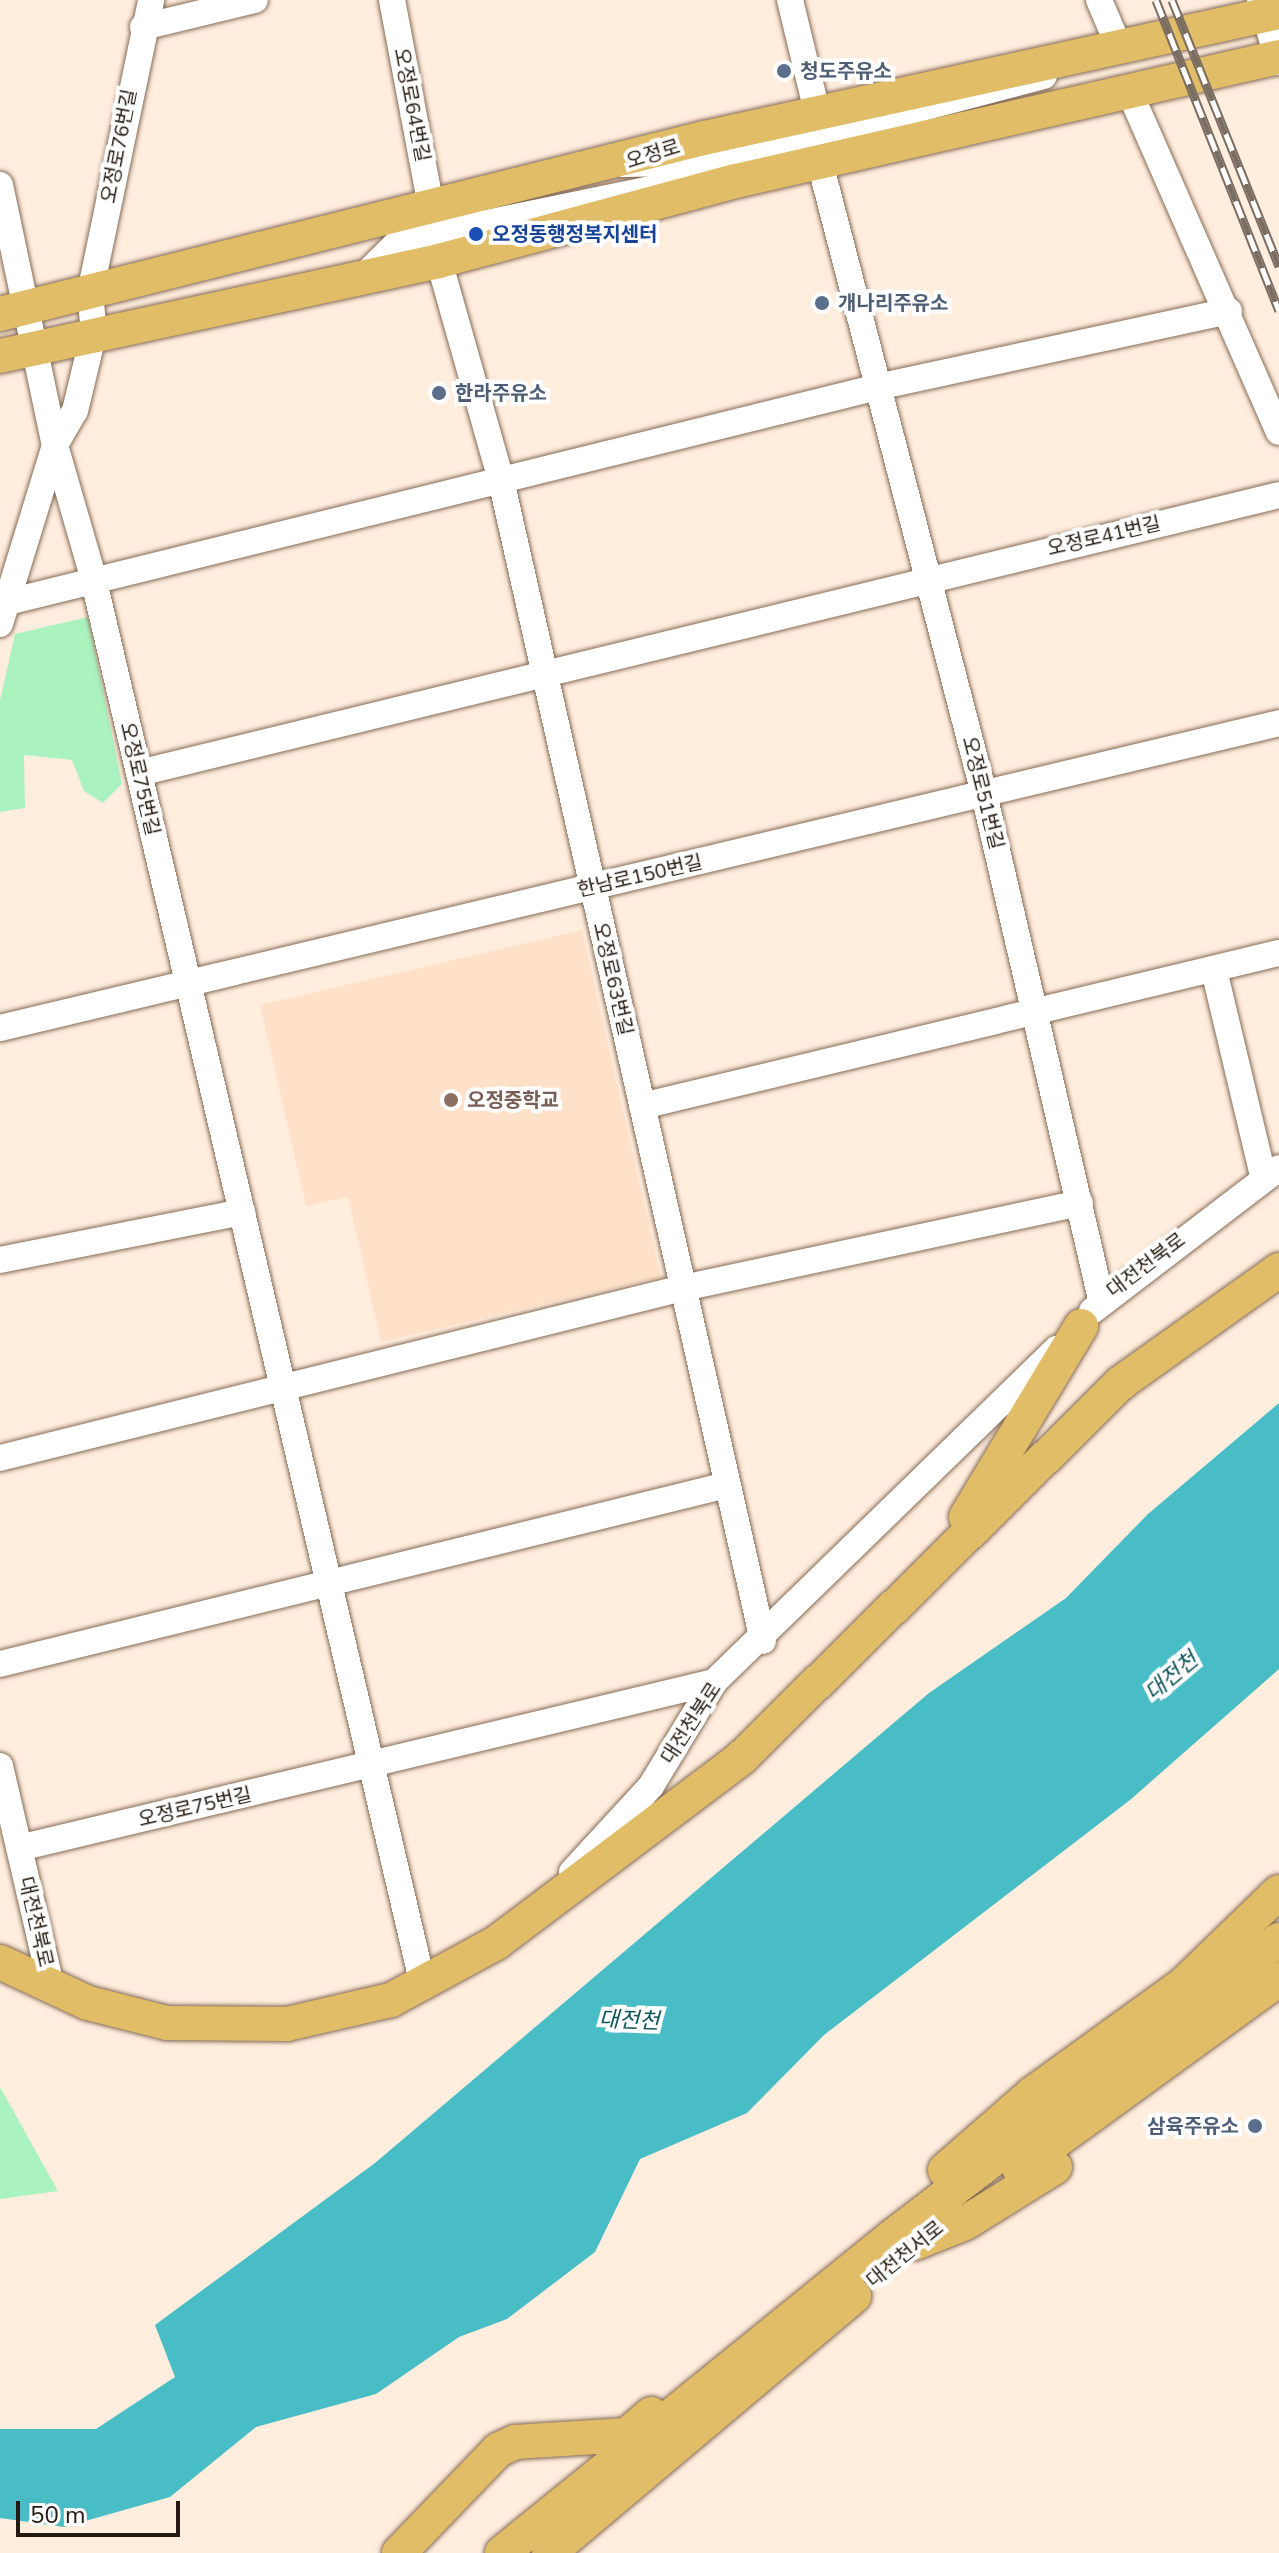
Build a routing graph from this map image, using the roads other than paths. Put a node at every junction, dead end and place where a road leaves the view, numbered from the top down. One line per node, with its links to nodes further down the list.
1 (151, 0): 7 (street, 오정로76번길)
2 (255, 0): 7 (street)
3 (392, 0): 16 (street, 오정로64번길)
4 (790, 0): 11 (street)
5 (1099, 0): 8 (street)
6 (1268, 9): 8 (main road, 오정로); 9 (street)
7 (143, 27): 19 (street, 오정로76번길)
8 (1119, 47): 11 (main road, 오정로); 13 (street)
9 (1278, 59): 10 (main road)
10 (1130, 93): 12 (main road); 21 (street)
11 (817, 112): 13 (main road, 오정로)
12 (820, 163): 14 (main road); 25 (street, 오정로51번길)
13 (621, 164): 16 (main road, 오정로)
14 (736, 181): 17 (main road); 18 (street)
15 (0, 185): 20 (street)
16 (432, 211): 19 (main road, 오정로)
17 (439, 261): 18 (main road); 28 (street, 오정로63번길)
18 (368, 272): 22 (main road)
19 (90, 293): 20 (main road, 오정로); 22 (street, 오정로76번길)
20 (15, 311): 23 (street)
21 (1229, 311): 25 (street); 26 (street)
22 (94, 332): 23 (main road); 27 (street, 오정로76번길)
23 (38, 346): 24 (main road); 27 (street, 오정로75번길)
24 (0, 356)
25 (882, 386): 28 (street); 31 (street, 오정로51번길)
26 (1279, 432)
27 (55, 445): 30 (street, 오정로75번길); 32 (street)
28 (501, 480): 30 (street); 33 (street, 오정로63번길)
29 (1279, 495): 31 (street, 오정로41번길)
30 (93, 577): 32 (street); 35 (street, 오정로75번길)
31 (930, 577): 33 (street); 36 (street, 오정로51번길)
32 (2, 610)
33 (544, 670): 35 (street); 37 (street, 오정로63번길)
34 (1279, 723): 36 (street, 한남로150번길)
35 (139, 773): 40 (street, 오정로75번길)
36 (984, 794): 37 (street, 한남로150번길); 41 (street, 오정로51번길)
37 (593, 887): 40 (street, 한남로150번길); 43 (street, 오정로63번길)
38 (1279, 953): 39 (street)
39 (1214, 970): 41 (street); 44 (street)
40 (188, 983): 42 (street, 한남로150번길); 46 (street, 오정로75번길)
41 (1035, 1009): 43 (street); 45 (street, 오정로51번길)
42 (0, 1028)
43 (642, 1106): 49 (street, 오정로63번길)
44 (1271, 1172): 50 (street, 대전천북로)
45 (1080, 1203): 49 (street); 50 (street, 오정로51번길)
46 (242, 1212): 47 (street); 52 (street, 오정로75번길)
47 (0, 1260)
48 (1279, 1270): 55 (main road)
49 (683, 1288): 52 (street); 54 (street, 오정로63번길)
50 (1101, 1299): 51 (street, 대전천북로)
51 (1081, 1326): 55 (main road); 57 (street, 대전천북로)
52 (283, 1389): 53 (street); 56 (street, 오정로75번길)
53 (0, 1458)
54 (727, 1485): 56 (street); 57 (street, 오정로63번길)
55 (940, 1558): 64 (main road)
56 (329, 1585): 58 (street); 61 (street, 오정로75번길)
57 (763, 1641): 59 (street, 대전천북로)
58 (0, 1664)
59 (714, 1682): 61 (street, 오정로75번길); 64 (street, 대전천북로)
60 (0, 1766): 62 (street, 대전천북로)
61 (372, 1767): 62 (street, 오정로75번길); 68 (street, 오정로75번길)
62 (19, 1848): 69 (street, 대전천북로)
63 (1279, 1892): 71 (main road)
64 (531, 1917): 68 (main road, 대전천북로)
65 (1279, 1940): 71 (main road)
66 (0, 1962): 69 (main road, 대전천북로)
67 (1279, 1979): 71 (main road, 대전천서로)
68 (422, 1981): 69 (main road, 대전천북로)
69 (51, 1986)
70 (1279, 2006): 71 (main road)
71 (904, 2239): 72 (main road); 73 (main road, 대전천서로)
72 (758, 2345): 74 (main road); 75 (main road)
73 (552, 2551)
74 (399, 2553)
75 (502, 2553)

